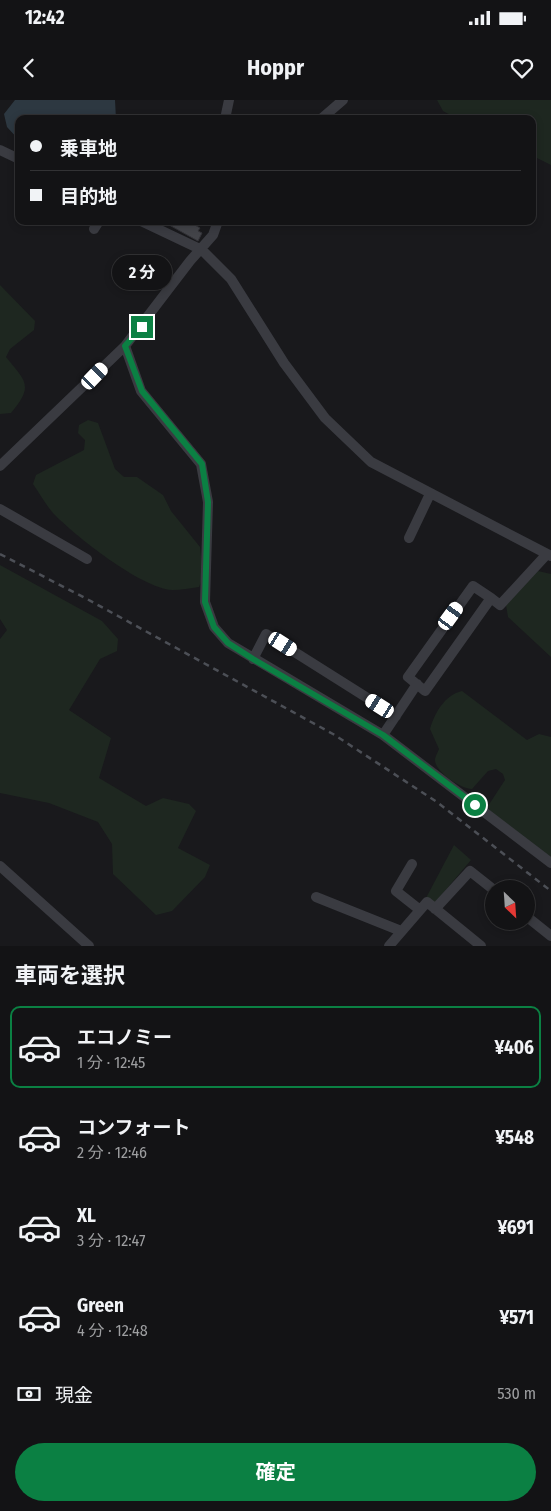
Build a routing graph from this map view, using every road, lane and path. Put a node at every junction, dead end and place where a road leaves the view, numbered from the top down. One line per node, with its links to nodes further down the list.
1 (229, 100): 3 (street)
2 (343, 100): 4 (street)
3 (227, 115)
4 (325, 115)
5 (0, 150): 6 (street)
6 (15, 158)
7 (150, 225): 9 (street)
8 (217, 225): 9 (street)
9 (202, 250): 10 (street); 12 (street)
10 (125, 346): 11 (street); 18 (street)
11 (0, 466)
12 (430, 494): 14 (street); 15 (street)
13 (0, 509): 16 (street)
14 (409, 538)
15 (549, 555): 17 (street)
16 (87, 559)
17 (491, 598): 19 (street); 19 (street)
18 (253, 659): 20 (street); 21 (street)
19 (417, 684): 20 (street)
20 (396, 716): 21 (street)
21 (383, 735): 22 (street)
22 (551, 863)
23 (412, 864): 28 (street)
24 (0, 866): 32 (street)
25 (485, 883): 27 (street)
26 (316, 897): 30 (street)
27 (435, 909): 28 (street); 34 (street)
28 (420, 910): 30 (street)
29 (535, 923): 31 (street)
30 (401, 932): 33 (street)
31 (551, 936)
32 (82, 944)
33 (388, 946)
34 (481, 946)

